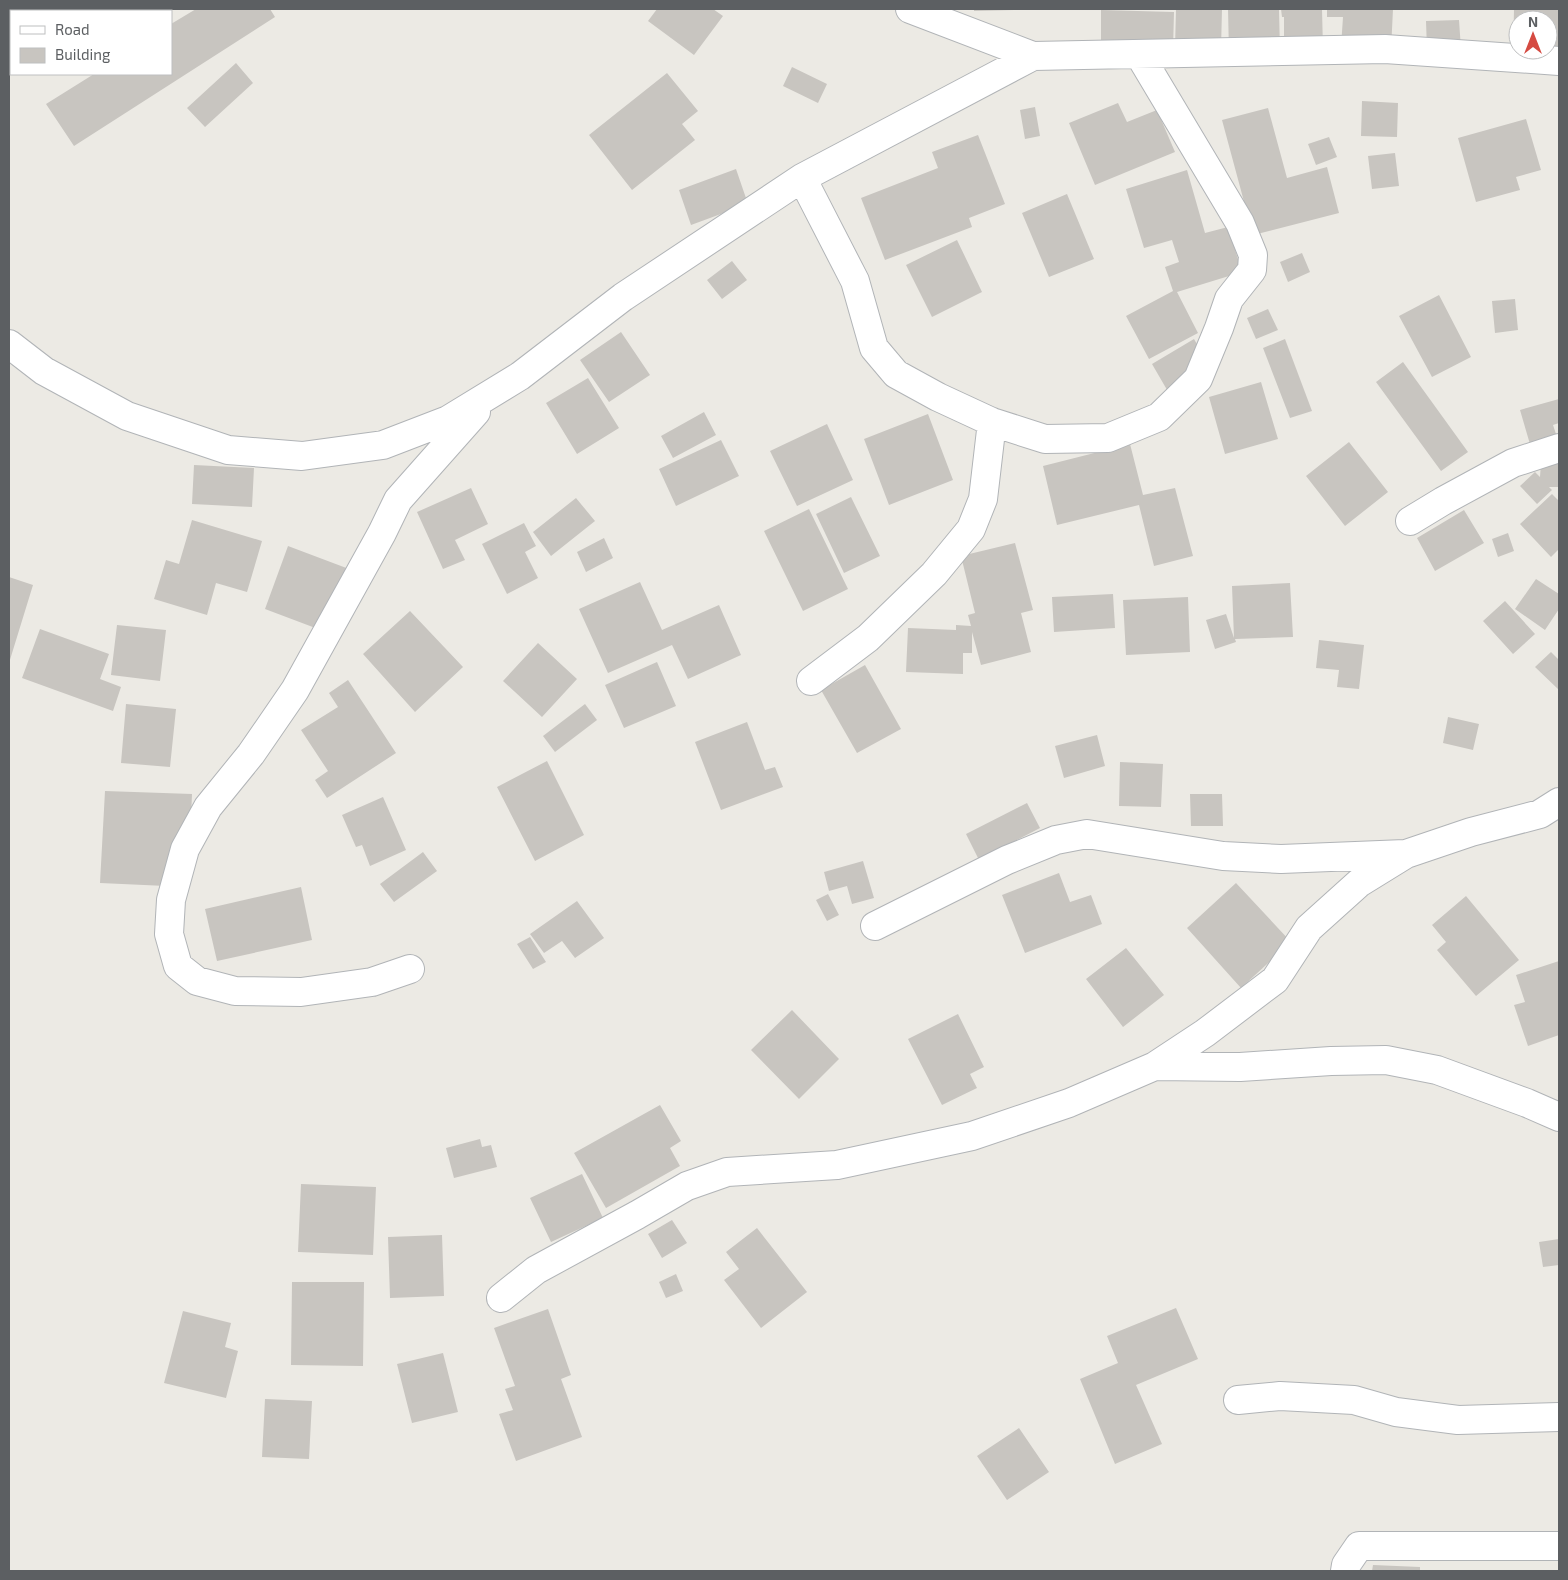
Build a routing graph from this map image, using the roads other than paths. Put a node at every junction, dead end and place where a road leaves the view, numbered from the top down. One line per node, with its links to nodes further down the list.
1 (910, 9): 2 (street)
2 (952, 17): 4 (street)
3 (1139, 54): 4 (street); 5 (street); 9 (street)
4 (1033, 56): 6 (street)
5 (1559, 61)
6 (802, 178): 8 (street); 9 (street)
7 (9, 344): 8 (street)
8 (493, 392): 16 (street)
9 (992, 422): 12 (street)
10 (1559, 448): 11 (street)
11 (1410, 521)
12 (811, 681)
13 (1559, 802): 14 (street)
14 (1406, 854): 15 (street); 17 (street)
15 (875, 926)
16 (410, 969)
17 (1155, 1066): 18 (street); 19 (street)
18 (1559, 1117)
19 (501, 1298)
20 (1238, 1400): 21 (street)
21 (1559, 1417)
22 (1559, 1546): 23 (street)
23 (1345, 1571)

